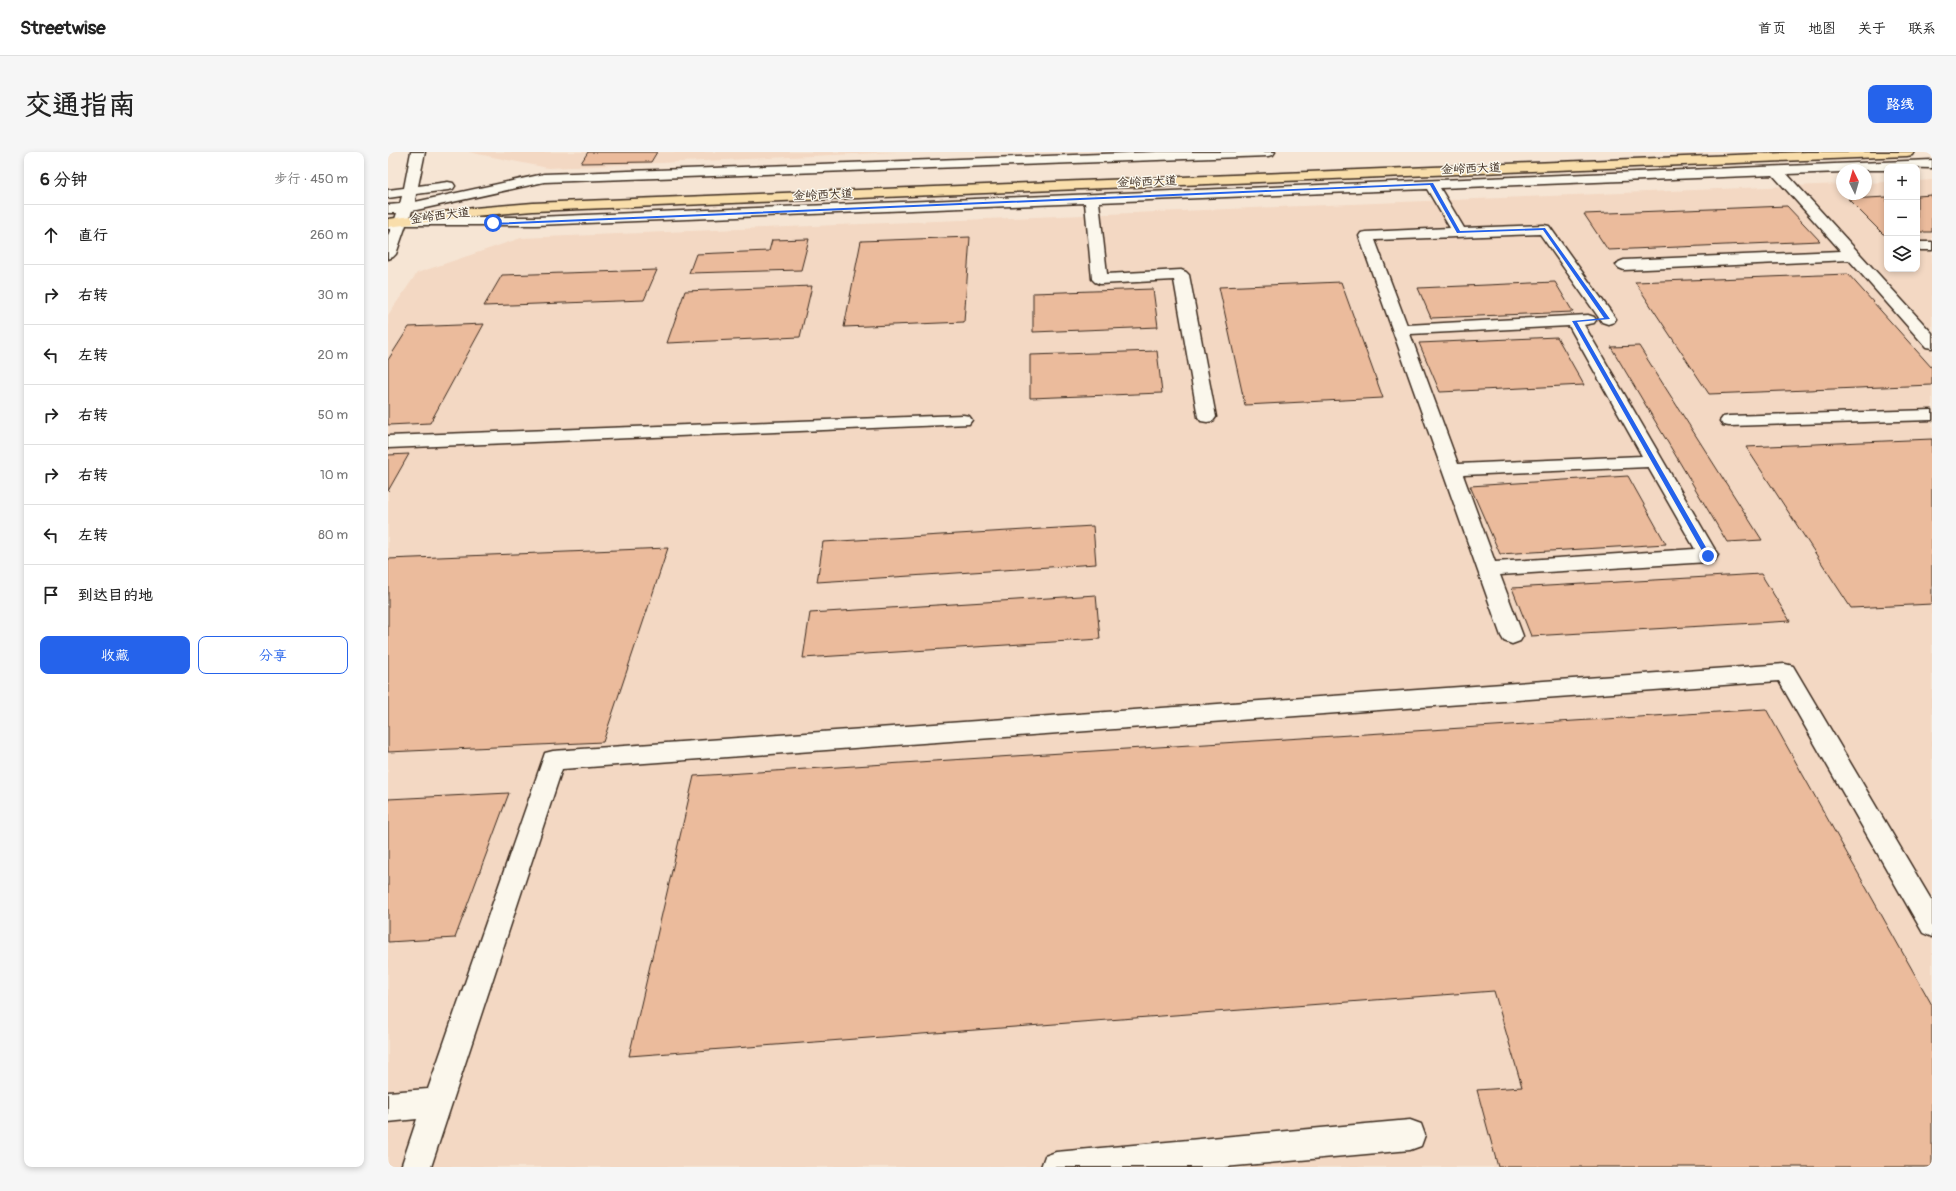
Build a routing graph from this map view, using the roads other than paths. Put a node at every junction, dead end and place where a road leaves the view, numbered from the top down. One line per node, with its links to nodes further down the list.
1 (418, 152): 10 (street)
2 (1268, 152): 5 (street)
3 (1620, 152): 14 (main road, 金岭西大道)
4 (1907, 152): 14 (main road, 金岭西大道)
5 (1042, 156): 8 (street)
6 (1932, 164): 7 (street)
7 (1776, 170): 9 (street); 19 (street)
8 (544, 178): 10 (street); 14 (street)
9 (1431, 184): 12 (street); 15 (street)
10 (410, 191): 11 (street); 14 (street)
11 (388, 194)
12 (1092, 198): 14 (street); 25 (street)
13 (388, 210): 14 (street)
14 (395, 224): 18 (street)
15 (1459, 232): 21 (street); 22 (street)
16 (1920, 246): 17 (street)
17 (1932, 246)
18 (388, 254)
19 (1853, 255): 20 (street); 23 (street)
20 (1624, 265)
21 (1574, 321): 22 (street); 29 (street)
22 (1401, 330): 30 (street)
23 (1932, 342)
24 (1932, 415): 27 (street)
25 (1207, 417)
26 (963, 420): 28 (street)
27 (1729, 421)
28 (388, 442)
29 (1653, 461): 30 (street); 31 (street)
30 (1452, 470): 31 (street)
31 (1488, 569): 32 (street)
32 (1512, 636)
33 (1932, 925): 34 (street)
34 (437, 1103): 35 (street); 37 (street)
35 (388, 1107)
36 (1410, 1135): 38 (street)
37 (416, 1167)
38 (1056, 1167)

